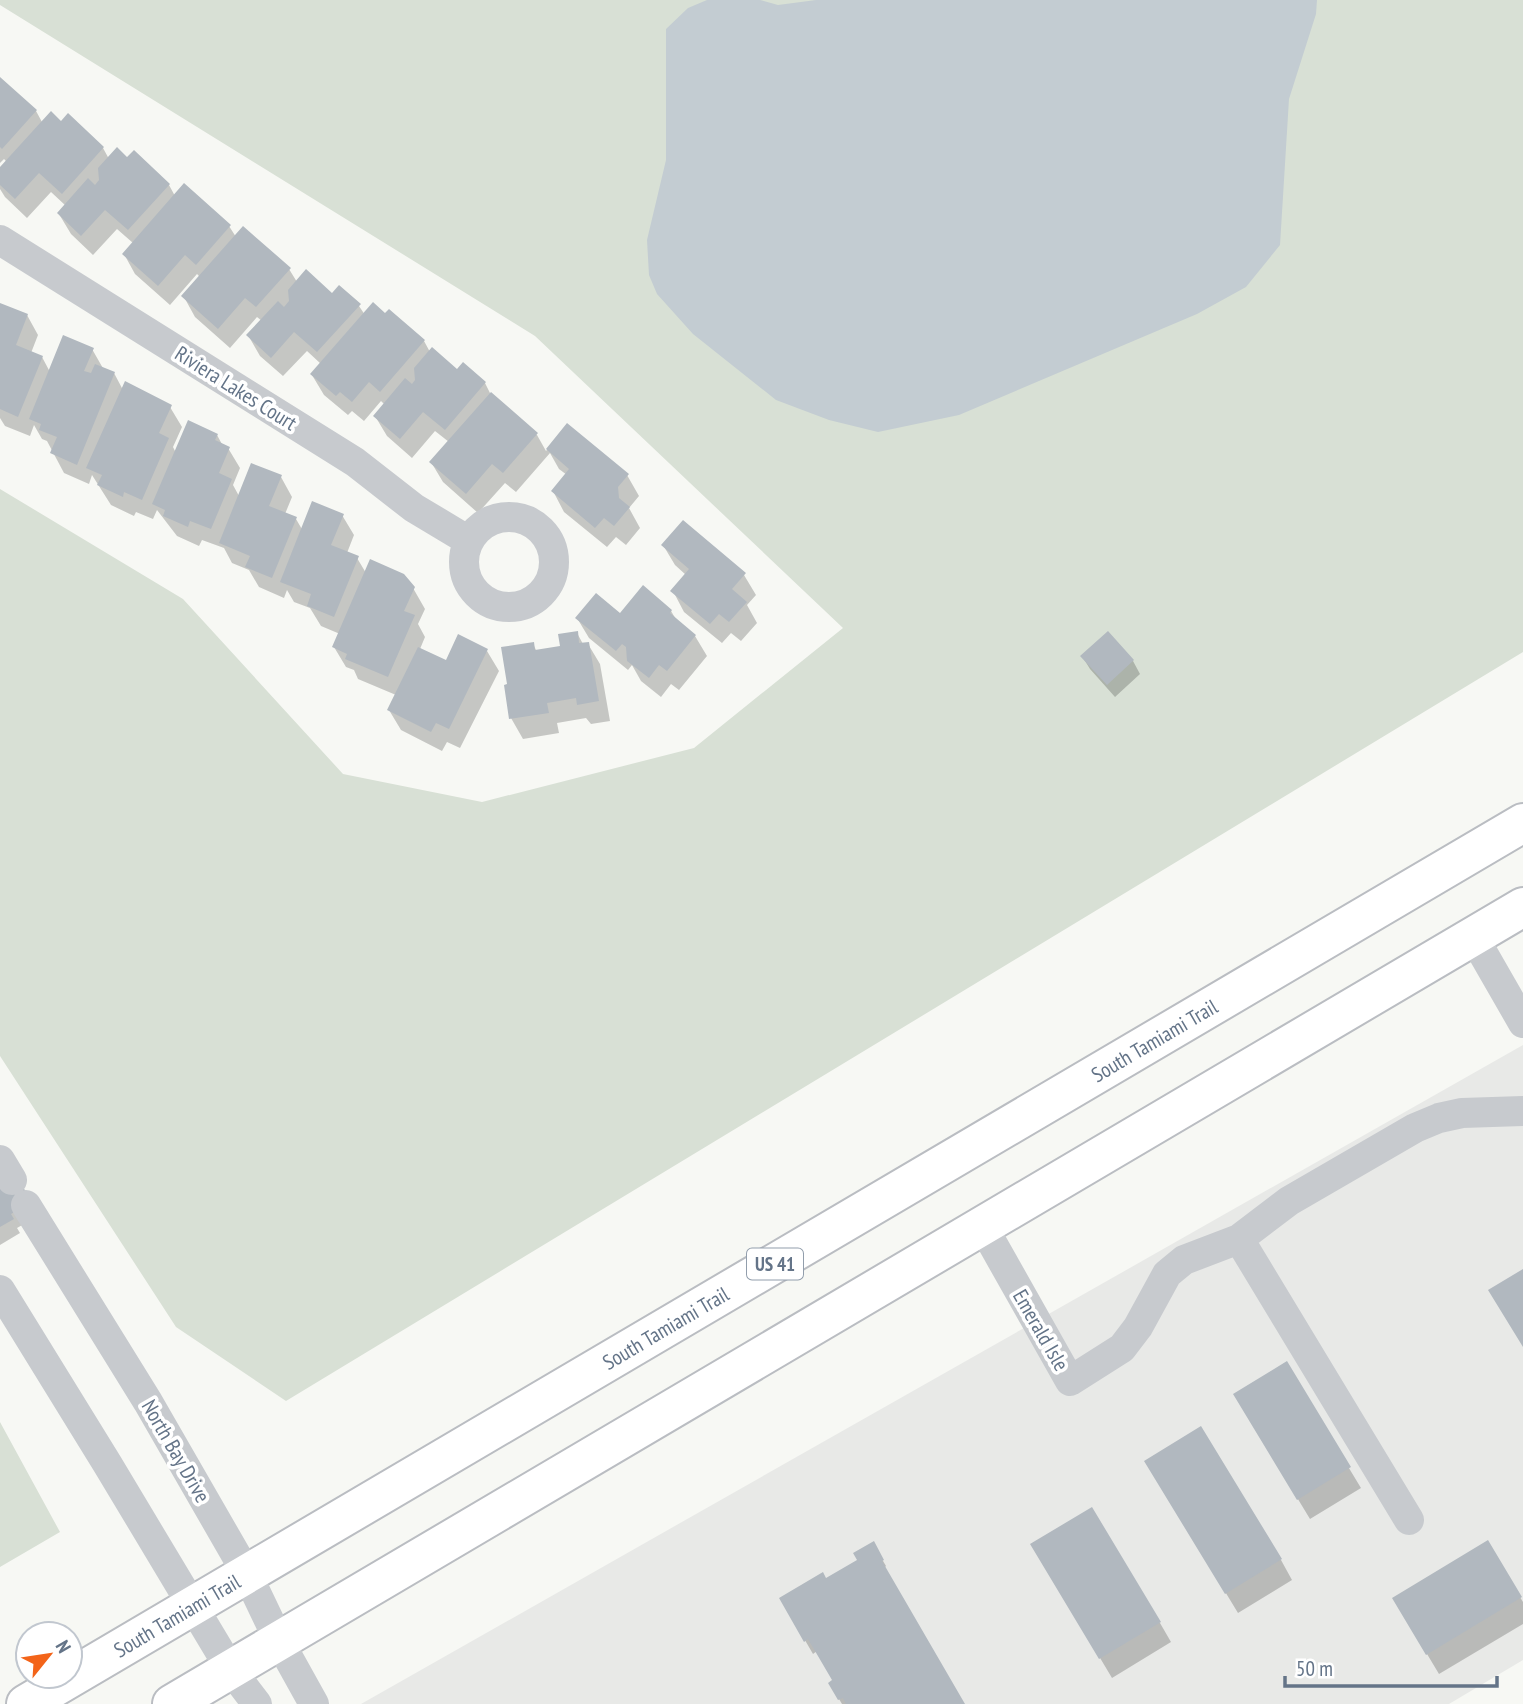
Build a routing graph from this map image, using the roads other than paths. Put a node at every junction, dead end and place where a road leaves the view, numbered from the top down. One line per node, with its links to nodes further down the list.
1 (0, 240): 2 (street, Riviera Lakes Court)
2 (469, 541)
3 (1523, 823): 13 (main road, South Tamiami Trail / US 41)
4 (1523, 907): 5 (main road)
5 (1473, 936): 6 (street); 9 (main road)
6 (1523, 1023)
7 (1523, 1111): 10 (street, Emerald Isle)
8 (13, 1182): 13 (street, North Bay Drive)
9 (982, 1225): 10 (street, Emerald Isle); 15 (main road)
10 (1239, 1239): 12 (street)
11 (0, 1290): 14 (street)
12 (1409, 1520)
13 (247, 1574): 14 (main road, South Tamiami Trail / US 41); 15 (street, North Bay Drive)
14 (193, 1606): 16 (street); 17 (main road, South Tamiami Trail / US 41)
15 (279, 1642): 16 (main road); 20 (street, North Bay Drive)
16 (231, 1670): 18 (main road); 19 (street)
17 (26, 1704)
18 (173, 1704)
19 (257, 1704)
20 (314, 1704)

